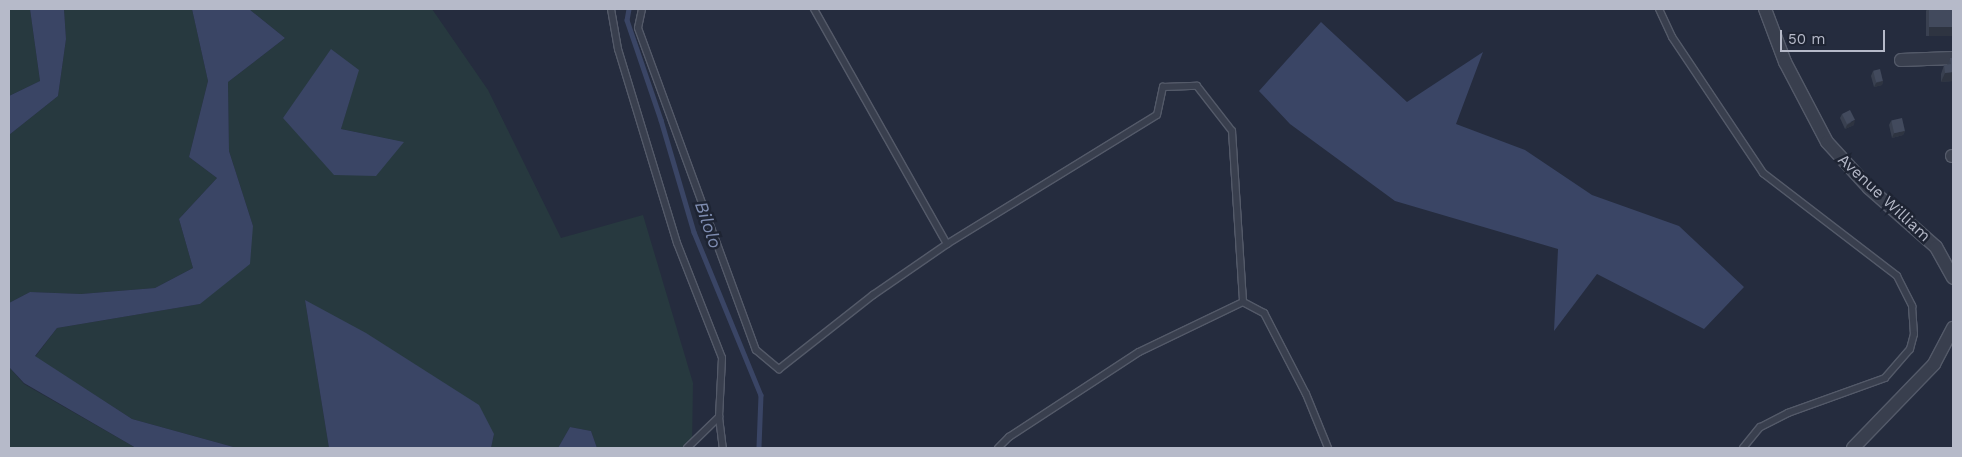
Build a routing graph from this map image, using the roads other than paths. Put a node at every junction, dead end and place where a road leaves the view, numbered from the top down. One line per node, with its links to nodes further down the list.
1 (611, 9): 12 (lane)
2 (642, 9): 8 (lane)
3 (814, 9): 8 (lane)
4 (1658, 9): 17 (lane)
5 (1765, 9): 9 (street, Avenue William)
6 (1953, 58): 7 (street)
7 (1901, 60)
8 (947, 244): 10 (lane)
9 (1952, 272)
10 (1243, 302): 15 (lane); 16 (lane)
11 (1953, 328): 18 (street)
12 (719, 417): 13 (lane); 14 (lane)
13 (687, 448)
14 (723, 448)
15 (998, 448)
16 (1328, 448)
17 (1743, 448)
18 (1853, 448)

